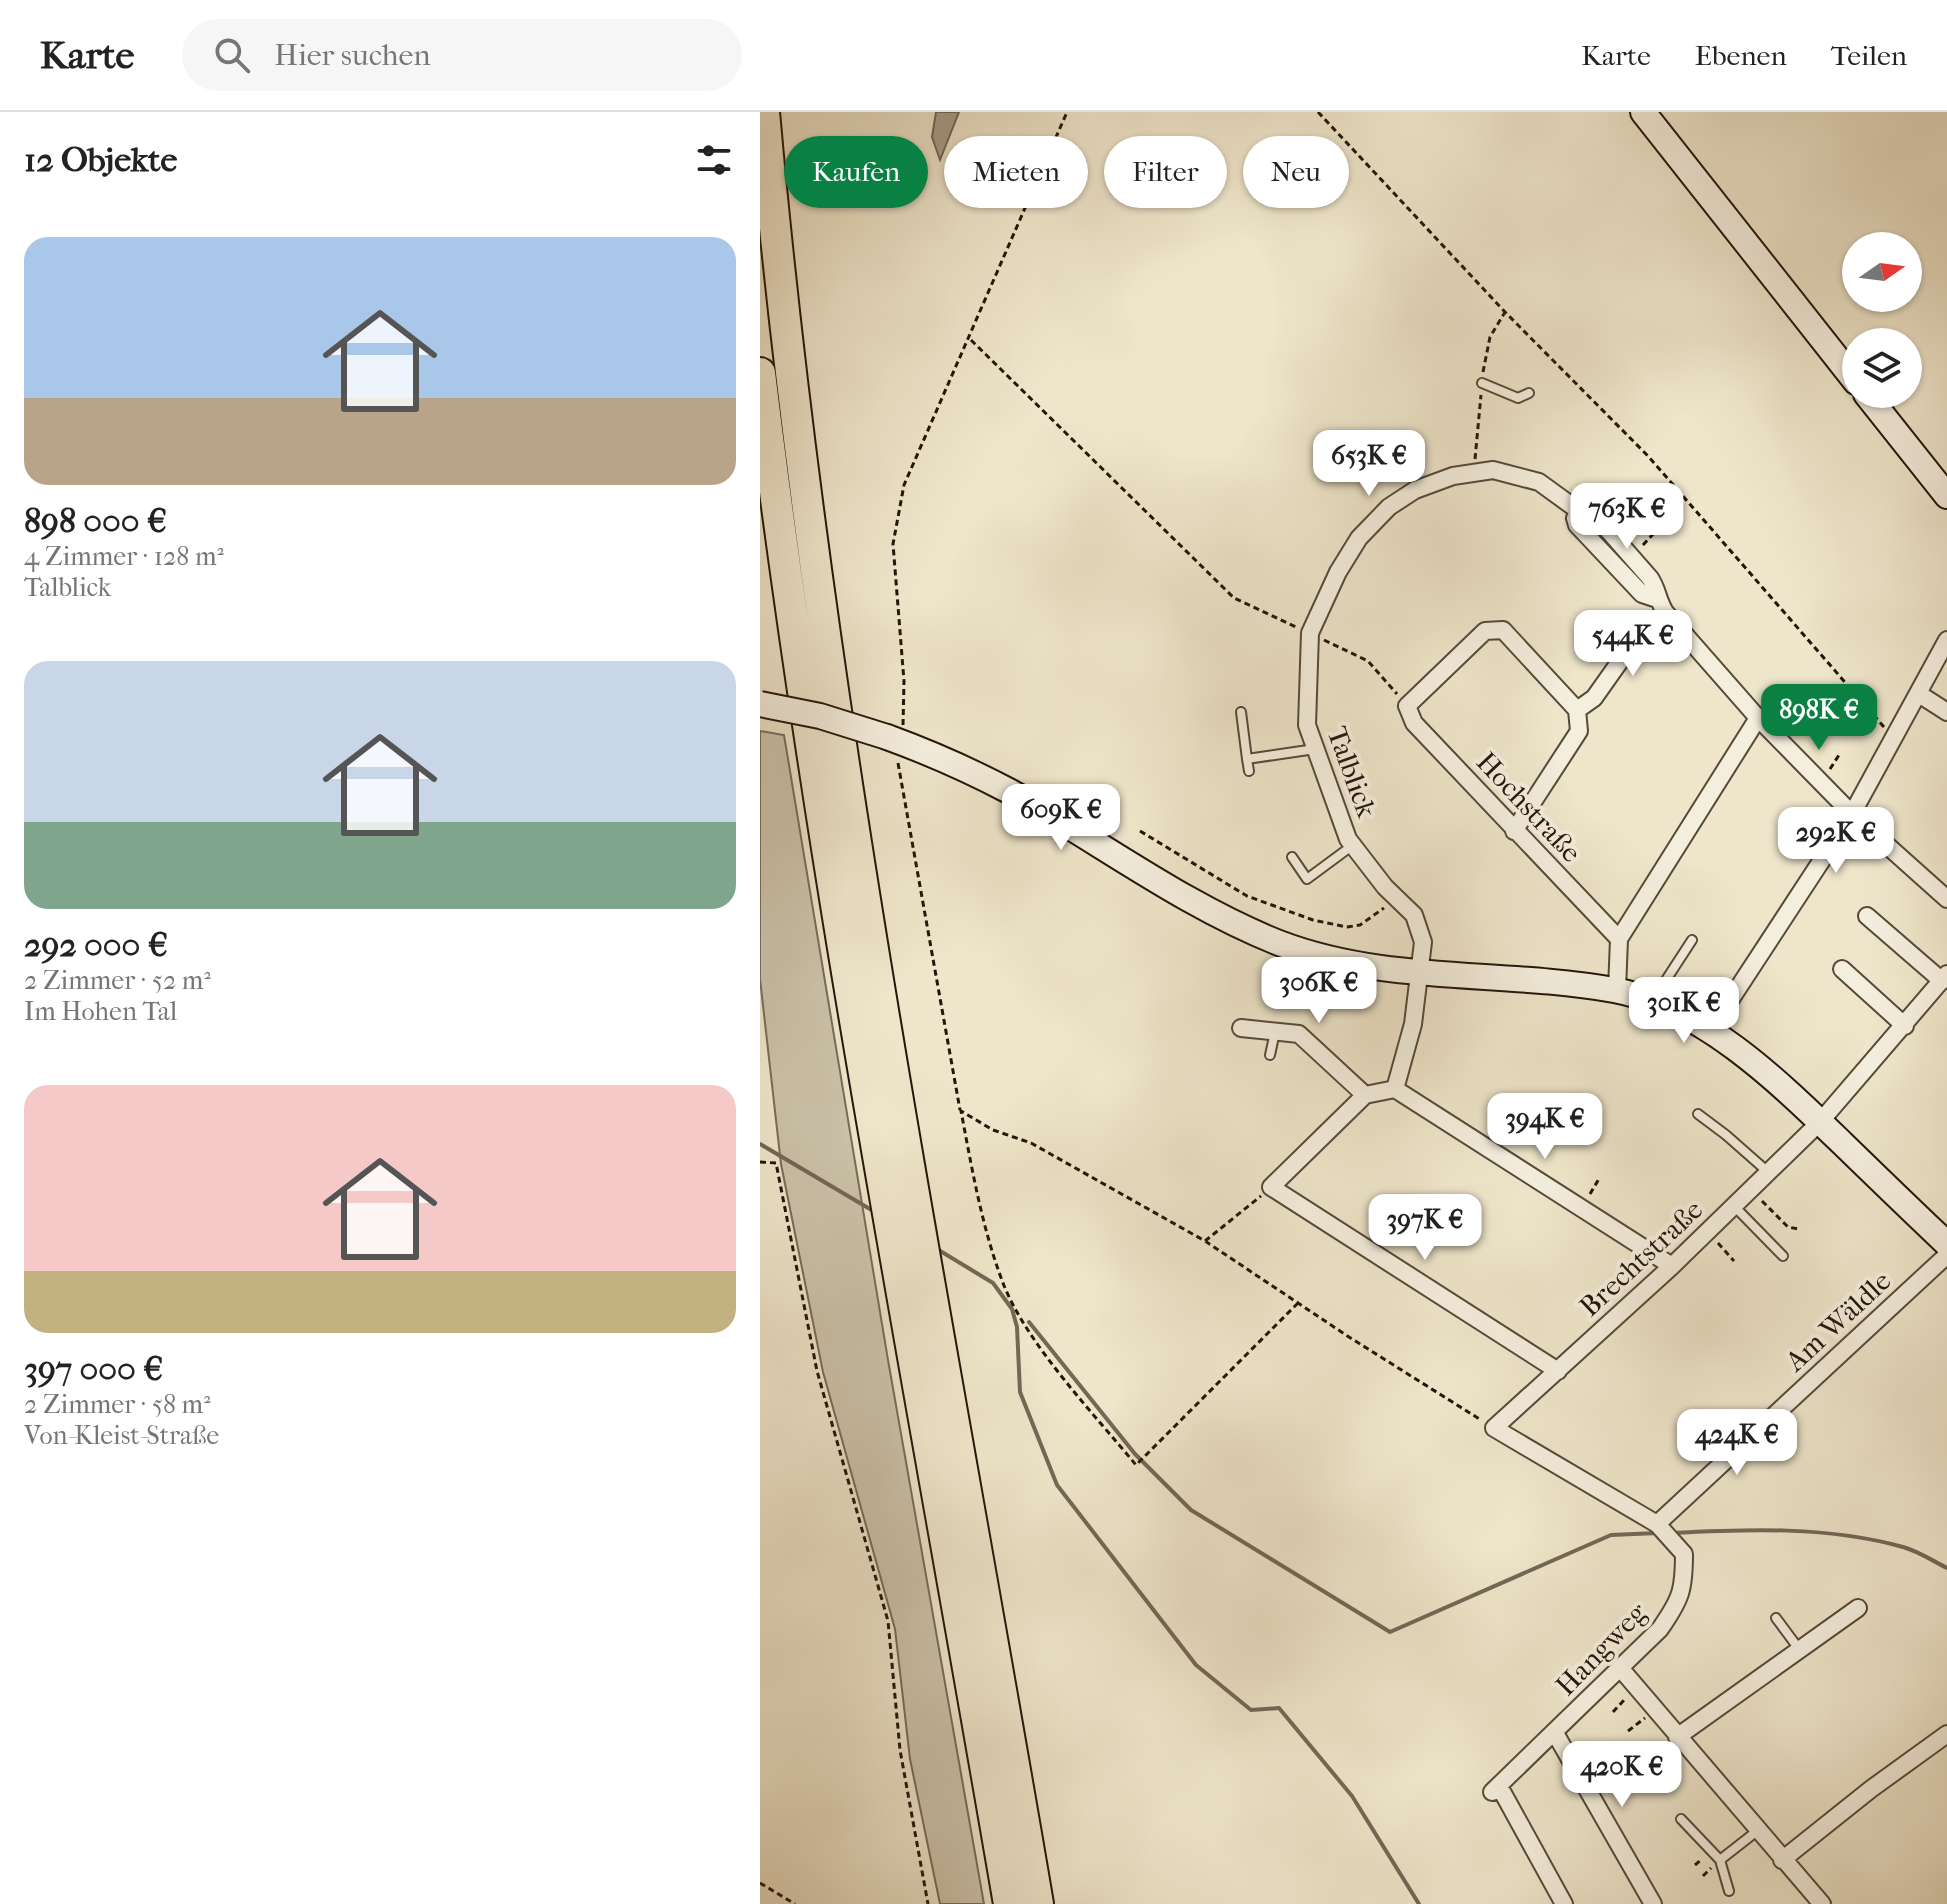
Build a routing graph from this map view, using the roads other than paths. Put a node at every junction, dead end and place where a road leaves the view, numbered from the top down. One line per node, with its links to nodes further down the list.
1 (764, 112): 63 (highway)
2 (1643, 112): 3 (street)
3 (1842, 364)
4 (760, 373): 62 (highway)
5 (1482, 383): 6 (lane)
6 (1529, 393)
7 (1877, 408): 8 (street)
8 (1947, 496)
9 (1661, 606): 13 (street); 16 (street, Talblick); 17 (street, Talblick)
10 (1947, 640): 11 (street)
11 (1919, 694): 15 (street); 20 (street)
12 (760, 704): 29 (street, bridge)
13 (1577, 710): 21 (street); 21 (street, Hochstraße)
14 (1241, 712): 18 (lane)
15 (1947, 712)
16 (1758, 718): 20 (street, Talblick); 26 (street)
17 (1316, 749): 18 (lane); 22 (street, Talblick)
18 (1247, 759): 19 (lane)
19 (1249, 771)
20 (1852, 814): 24 (street, Talblick); 36 (street)
21 (1514, 831): 26 (street, Hochstraße)
22 (1353, 845): 23 (lane); 29 (street, Talblick)
23 (1292, 857)
24 (1947, 899)
25 (1867, 916): 30 (street)
26 (1619, 939): 31 (street)
27 (1692, 940): 32 (lane)
28 (1842, 969): 33 (street)
29 (1419, 973): 31 (street); 38 (street, Talblick)
30 (1944, 978): 33 (street, Brechtstraße)
31 (1617, 990): 32 (street)
32 (1652, 1002): 36 (street)
33 (1905, 1026): 41 (street, Brechtstraße)
34 (1241, 1028): 35 (street)
35 (1275, 1031): 37 (lane); 39 (street)
36 (1710, 1031): 41 (street)
37 (1270, 1055)
38 (1395, 1089): 39 (street); 47 (street)
39 (1365, 1095): 48 (street)
40 (1698, 1114): 42 (lane)
41 (1820, 1122): 42 (street, Brechtstraße); 44 (street)
42 (1768, 1173): 43 (street, Brechtstraße)
43 (1734, 1206): 46 (lane); 47 (street, Brechtstraße)
44 (1947, 1244)
45 (1947, 1255): 49 (street, Am Wäldle)
46 (1783, 1256)
47 (1672, 1266): 48 (street, Brechtstraße)
48 (1558, 1371): 49 (street, Brechtstraße)
49 (1657, 1524): 53 (street, Hangweg)
50 (1858, 1608): 52 (street)
51 (1776, 1618): 52 (lane)
52 (1800, 1650): 56 (street)
53 (1621, 1669): 54 (street, Hangweg); 56 (street)
54 (1555, 1733): 64 (street, Hangweg); 65 (street)
55 (1947, 1734): 60 (street)
56 (1677, 1737): 58 (street)
57 (1681, 1819): 59 (lane)
58 (1757, 1831): 59 (lane); 60 (street)
59 (1720, 1860): 61 (lane)
60 (1782, 1860): 66 (street)
61 (1729, 1891)
62 (1009, 1904)
63 (1038, 1904)
64 (1564, 1904)
65 (1653, 1904)
66 (1822, 1904)

